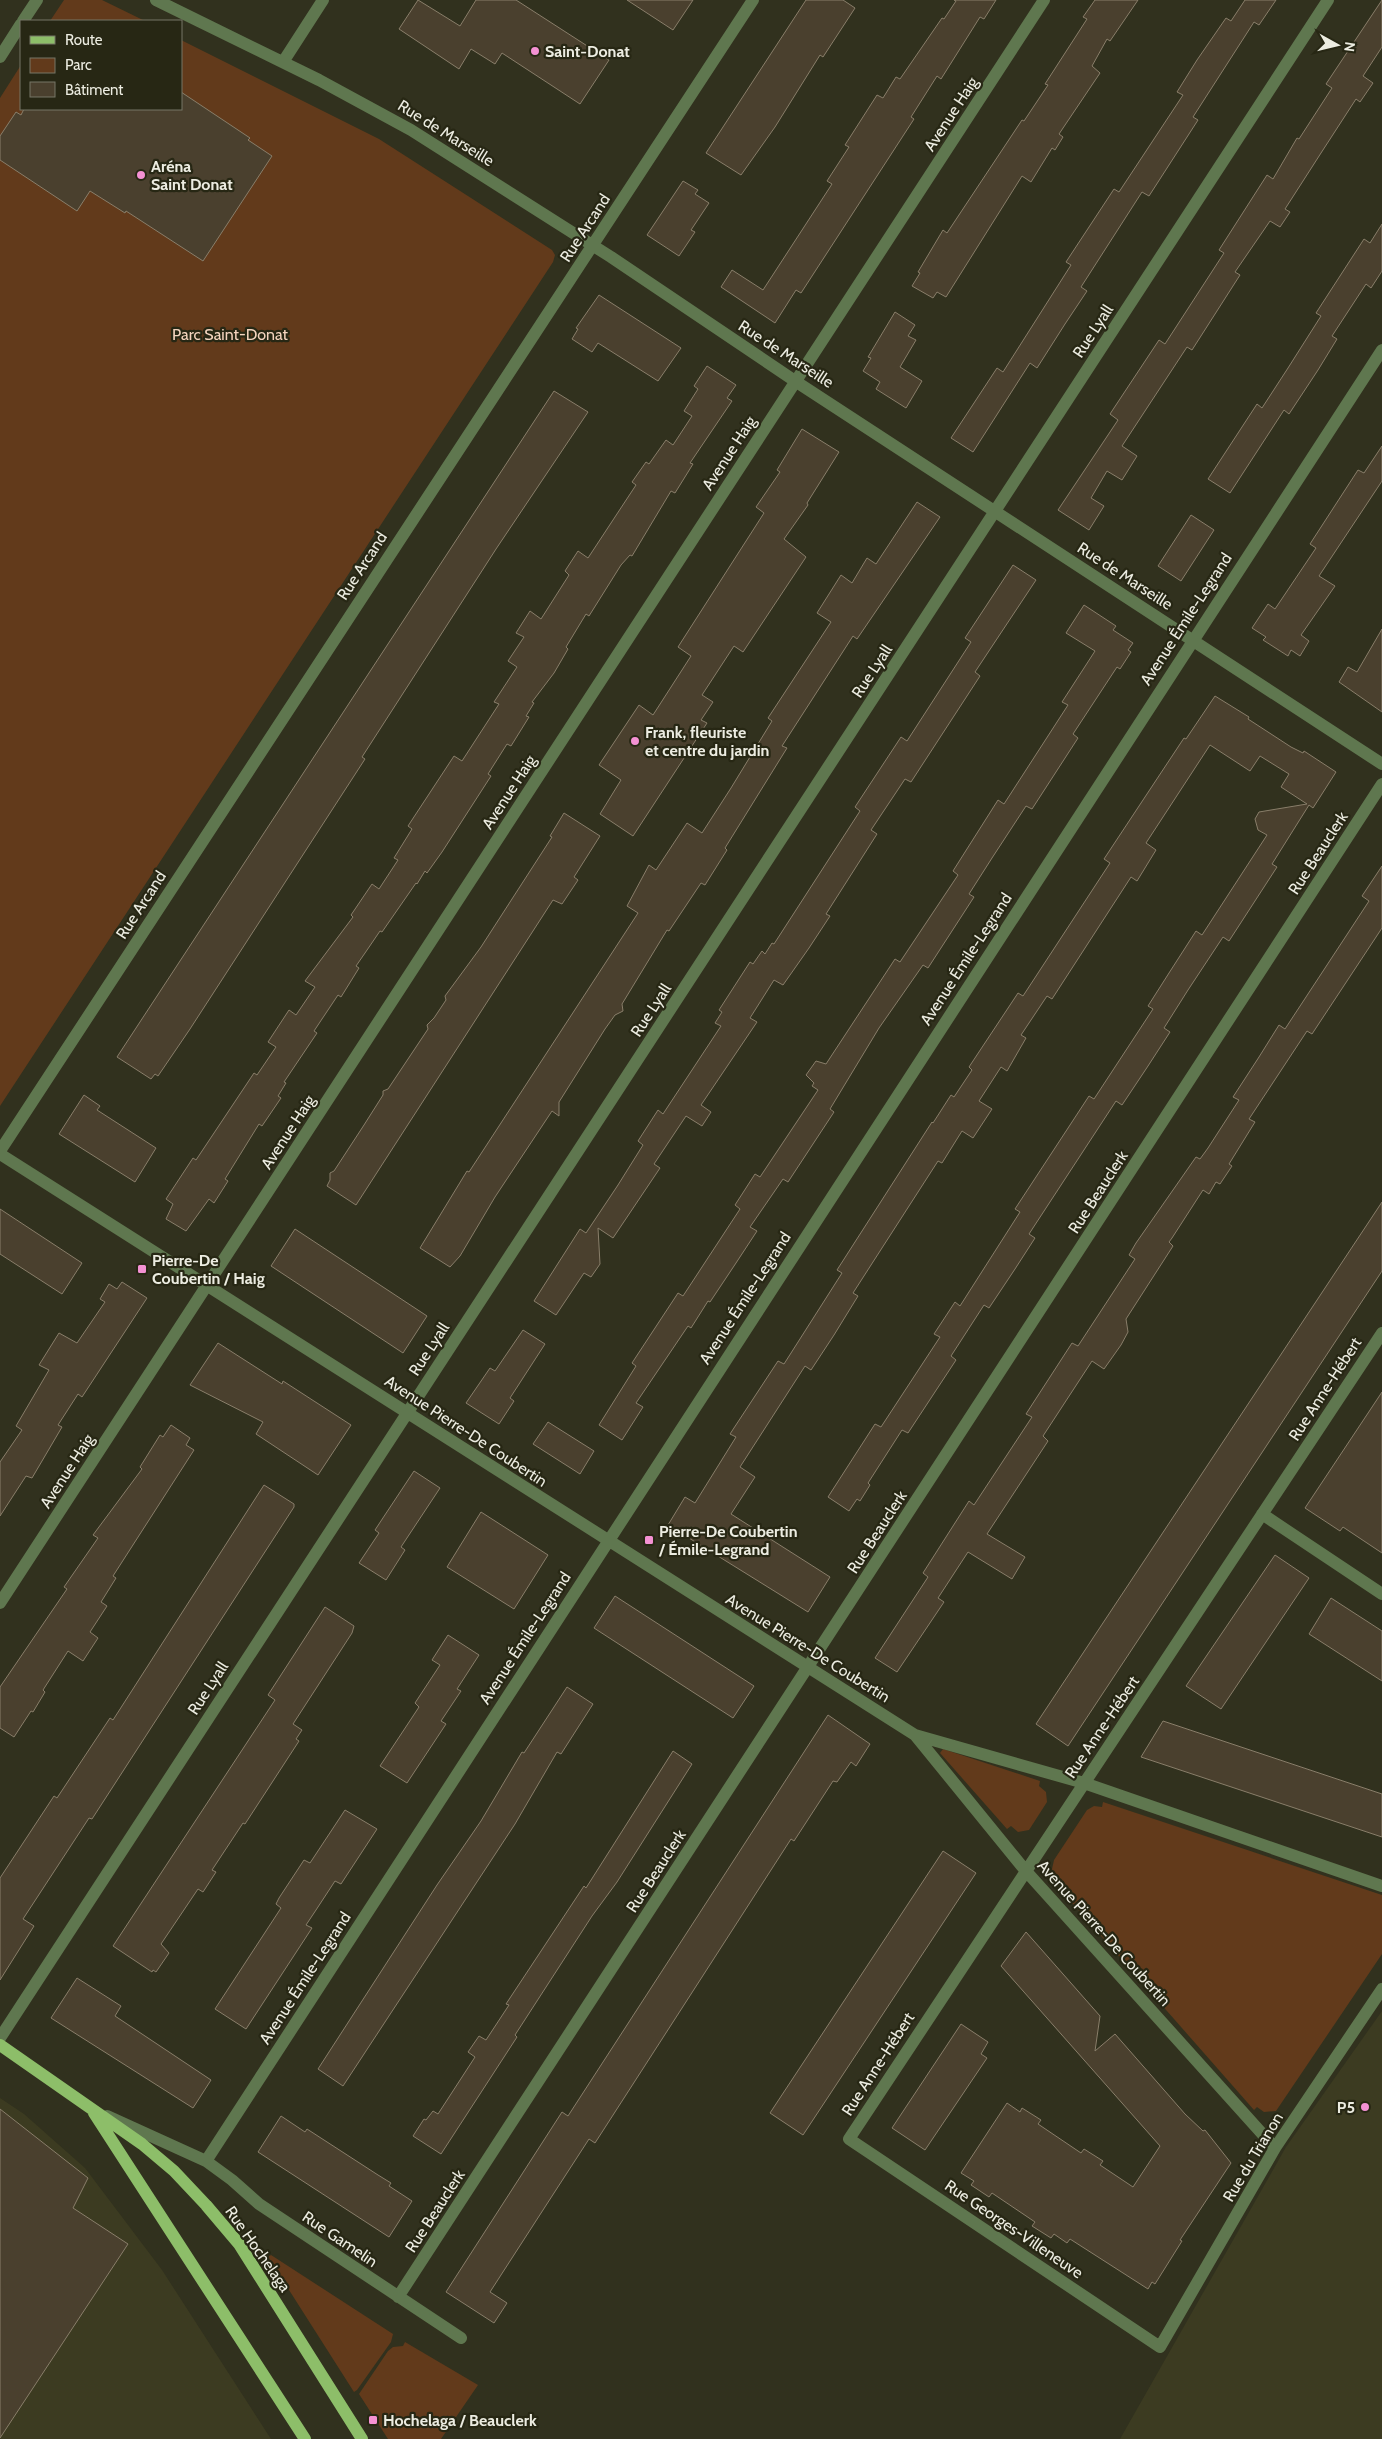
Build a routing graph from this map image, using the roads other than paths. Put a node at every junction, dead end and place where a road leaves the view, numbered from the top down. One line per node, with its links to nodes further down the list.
1 (37, 0): 7 (street)
2 (156, 0): 10 (street, Rue de Marseille)
3 (323, 0): 10 (street)
4 (753, 0): 11 (street, Rue Arcand)
5 (1044, 0): 13 (street, Avenue Haig)
6 (1328, 0): 14 (street, Rue Lyall)
7 (24, 20)
8 (20, 26): 9 (street)
9 (0, 57)
10 (282, 62): 11 (street, Rue de Marseille)
11 (593, 245): 13 (street, Rue de Marseille); 18 (street, Rue Arcand)
12 (1382, 350): 15 (street, Avenue Émile-Legrand)
13 (795, 381): 14 (street, Rue de Marseille); 19 (street, Avenue Haig)
14 (995, 512): 15 (street, Rue de Marseille); 21 (street, Rue Lyall)
15 (1192, 639): 16 (street, Rue de Marseille); 23 (street, Avenue Émile-Legrand)
16 (1382, 764)
17 (1382, 784): 26 (street, Rue Beauclerk)
18 (0, 1153): 19 (street, Avenue Pierre-De Coubertin)
19 (207, 1286): 21 (street, Avenue Pierre-De Coubertin); 25 (street, Avenue Haig)
20 (1382, 1332): 22 (street, Rue Anne-Hébert)
21 (408, 1412): 23 (street, Avenue Pierre-De Coubertin); 32 (street, Rue Lyall)
22 (1262, 1514): 24 (street); 28 (street, Rue Anne-Hébert)
23 (608, 1541): 26 (street, Avenue Pierre-De Coubertin); 37 (street, Avenue Émile-Legrand)
24 (1382, 1594)
25 (0, 1602)
26 (809, 1667): 27 (street, Avenue Pierre-De Coubertin); 38 (street, Rue Beauclerk)
27 (914, 1735): 28 (street, Avenue Pierre-De Coubertin); 29 (street, Avenue Pierre-De Coubertin)
28 (1084, 1783): 29 (street, Rue Anne-Hébert); 30 (street, Avenue Pierre-De Coubertin)
29 (1025, 1870): 35 (street, Rue Anne-Hébert); 36 (street, Avenue Pierre-De Coubertin)
30 (1382, 1886)
31 (1382, 1989): 36 (street, Rue du Trianon)
32 (0, 2038)
33 (0, 2045): 34 (main road, Rue Hochelaga)
34 (92, 2109): 37 (street); 41 (main road, Rue Hochelaga); 42 (main road, Rue Hochelaga)
35 (849, 2139): 40 (street, Rue Georges-Villeneuve)
36 (1275, 2148): 40 (street, Rue du Trianon)
37 (206, 2161): 38 (street, Rue Gamelin)
38 (398, 2297): 39 (street, Rue Gamelin)
39 (462, 2338)
40 (1160, 2346)
41 (304, 2439)
42 (362, 2439)

